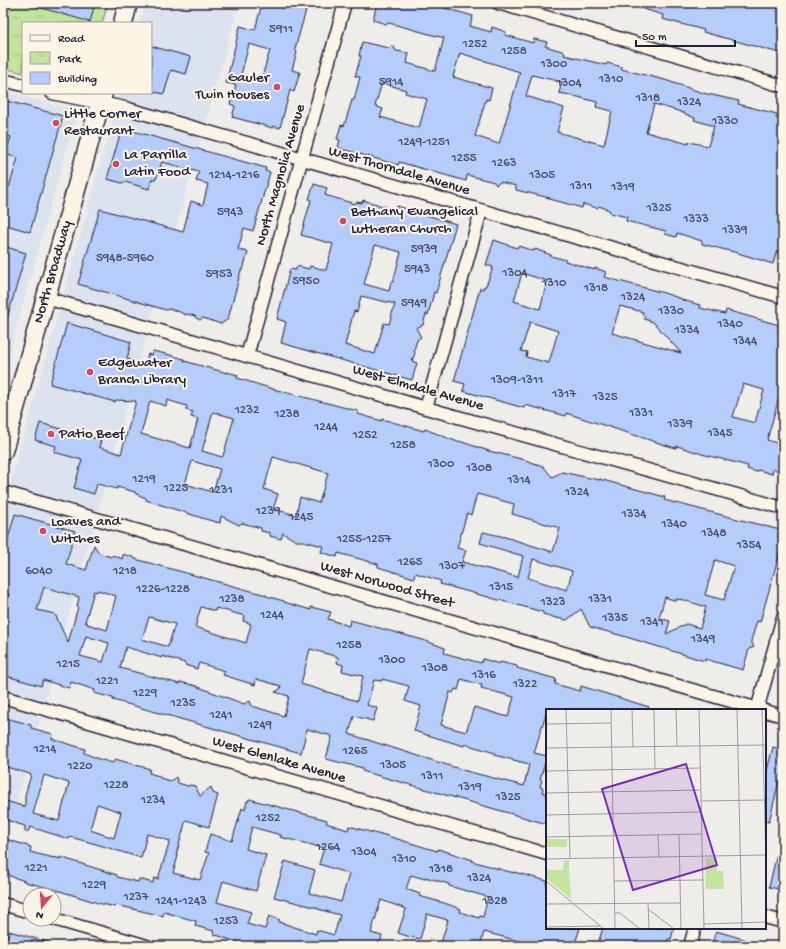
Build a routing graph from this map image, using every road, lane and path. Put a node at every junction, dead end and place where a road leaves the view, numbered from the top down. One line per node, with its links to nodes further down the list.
1 (128, 3): 4 (main road)
2 (345, 3): 10 (street, North Magnolia Avenue)
3 (498, 3): 7 (street)
4 (123, 22)
5 (3, 80): 6 (street)
6 (22, 85)
7 (783, 86)
8 (62, 94): 9 (street, West Thorndale Avenue)
9 (102, 98): 10 (street, West Thorndale Avenue); 13 (main road, North Broadway)
10 (302, 159): 11 (street, West Thorndale Avenue); 14 (street, North Magnolia Avenue)
11 (481, 211): 12 (street, West Thorndale Avenue); 15 (street)
12 (783, 297)
13 (46, 298): 14 (street, West Elmdale Avenue); 16 (main road, North Broadway)
14 (247, 356): 15 (street, West Elmdale Avenue)
15 (426, 408): 18 (street, West Elmdale Avenue)
16 (3, 451)
17 (3, 492): 21 (street, West Norwood Street)
18 (783, 508)
19 (783, 617): 22 (street)
20 (3, 697): 25 (street, West Glenlake Avenue)
21 (757, 709)
22 (760, 709)
23 (766, 712): 24 (street, West Norwood Street)
24 (783, 716)
25 (546, 854)
26 (3, 904): 27 (street)
27 (22, 910)
28 (766, 917): 30 (street)
29 (62, 921): 32 (street)
30 (783, 922)
31 (695, 929): 33 (street)
32 (147, 946)
33 (690, 946)

